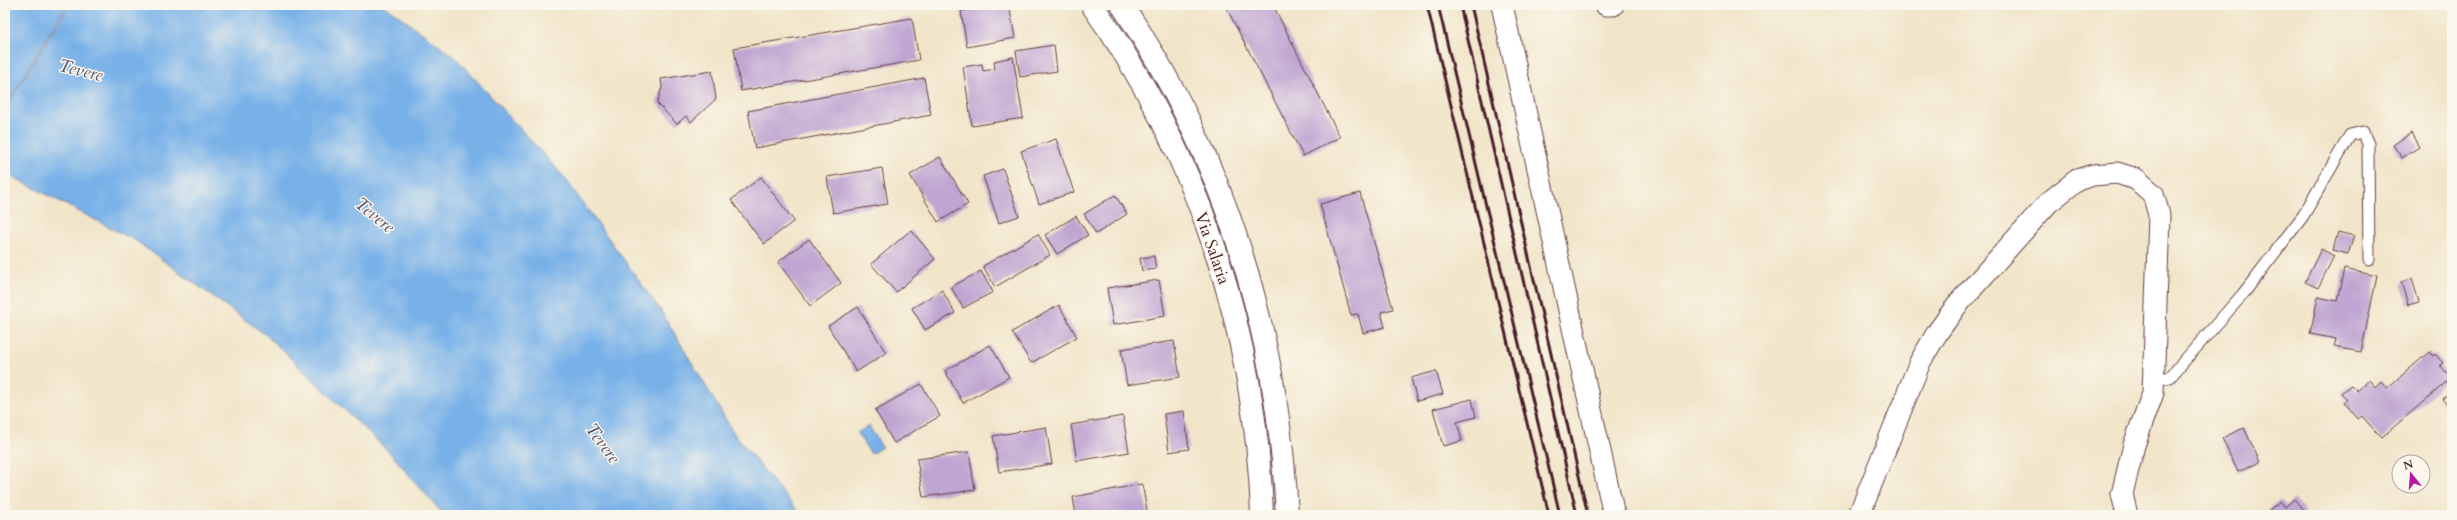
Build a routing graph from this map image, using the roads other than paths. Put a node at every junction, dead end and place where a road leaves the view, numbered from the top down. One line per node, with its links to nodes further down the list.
1 (1092, 5): 8 (main road, Via Salaria)
2 (1122, 5): 9 (main road, Via Salaria)
3 (1502, 5): 10 (street)
4 (1606, 5): 5 (street)
5 (1613, 5)
6 (2369, 260): 7 (lane)
7 (2154, 381): 11 (street); 12 (street)
8 (1262, 515)
9 (1287, 515)
10 (1614, 515)
11 (1859, 515)
12 (2127, 515)

